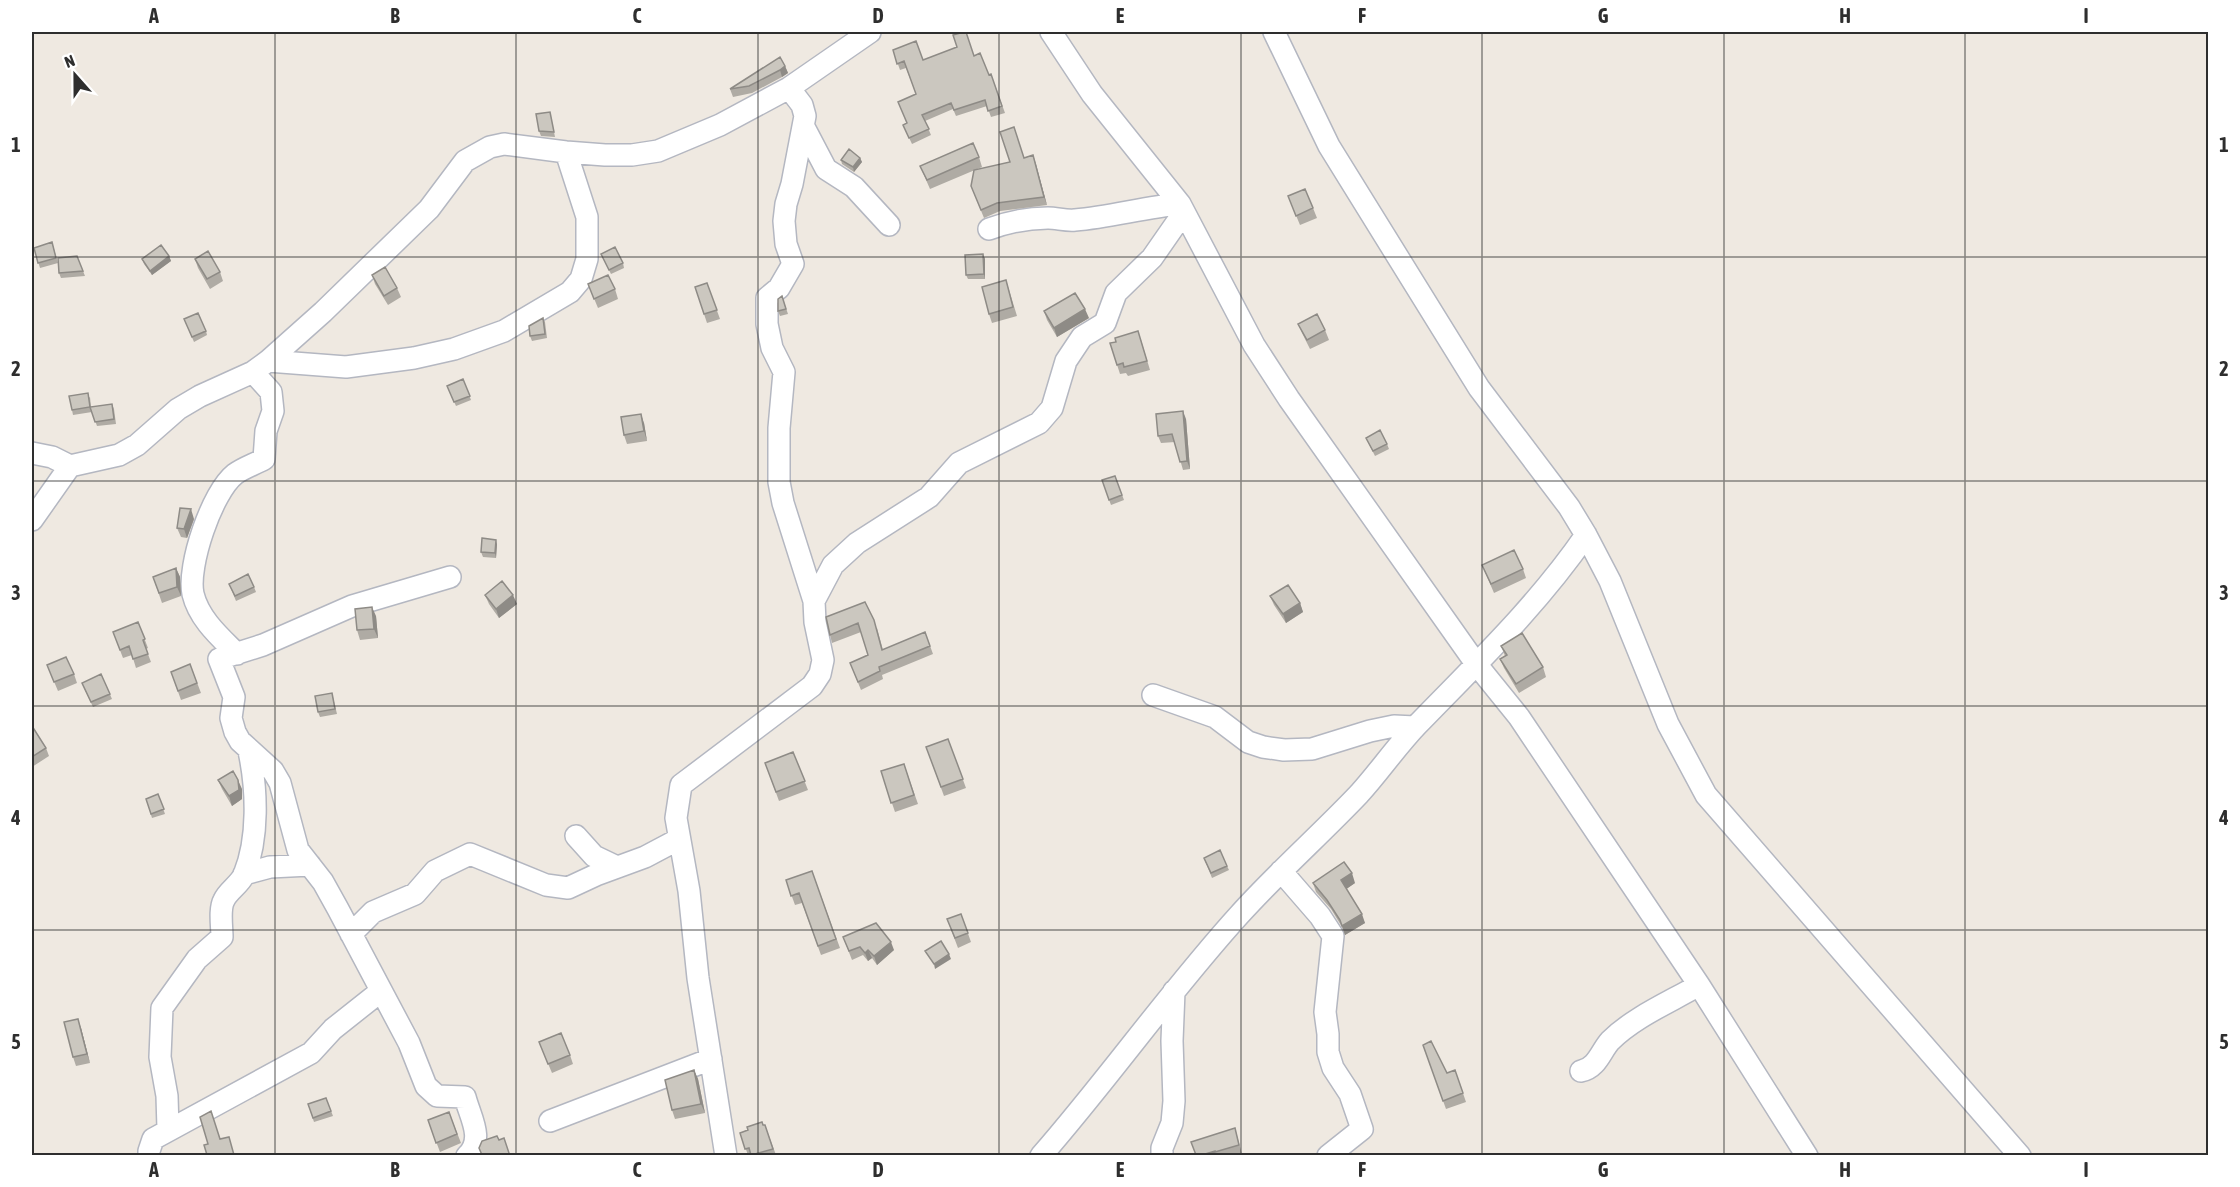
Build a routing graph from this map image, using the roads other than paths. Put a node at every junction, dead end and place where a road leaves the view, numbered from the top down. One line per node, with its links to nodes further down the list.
1 (870, 32): 4 (street)
2 (1051, 32): 7 (street)
3 (1274, 32): 14 (street)
4 (789, 88): 5 (street); 6 (street)
5 (804, 127): 8 (street); 16 (street)
6 (566, 152): 10 (street); 10 (street)
7 (1182, 208): 9 (street); 16 (street); 18 (street)
8 (889, 225)
9 (989, 228)
10 (261, 366): 12 (street); 17 (street)
11 (32, 453): 12 (street)
12 (70, 466): 13 (street)
13 (32, 520)
14 (1586, 535): 18 (street); 43 (street)
15 (450, 578): 17 (street)
16 (814, 602): 23 (street)
17 (237, 654): 21 (street)
18 (1477, 665): 20 (street); 29 (street)
19 (1153, 695): 20 (street)
20 (1415, 727): 26 (street)
21 (249, 751): 24 (street); 27 (street)
22 (576, 836): 25 (street)
23 (679, 838): 25 (street); 32 (street)
24 (310, 865): 27 (street); 28 (street)
25 (617, 867): 28 (street)
26 (1281, 871): 31 (street); 41 (street)
27 (244, 874): 35 (street)
28 (351, 934): 30 (street)
29 (1699, 985): 33 (street); 42 (street)
30 (381, 991): 35 (street); 37 (street)
31 (1174, 991): 39 (street); 40 (street)
32 (711, 1059): 34 (street); 38 (street)
33 (1581, 1071)
34 (550, 1121)
35 (168, 1129): 36 (street)
36 (149, 1155)
37 (467, 1155)
38 (726, 1155)
39 (1041, 1155)
40 (1162, 1155)
41 (1328, 1155)
42 (1807, 1155)
43 (2020, 1155)

